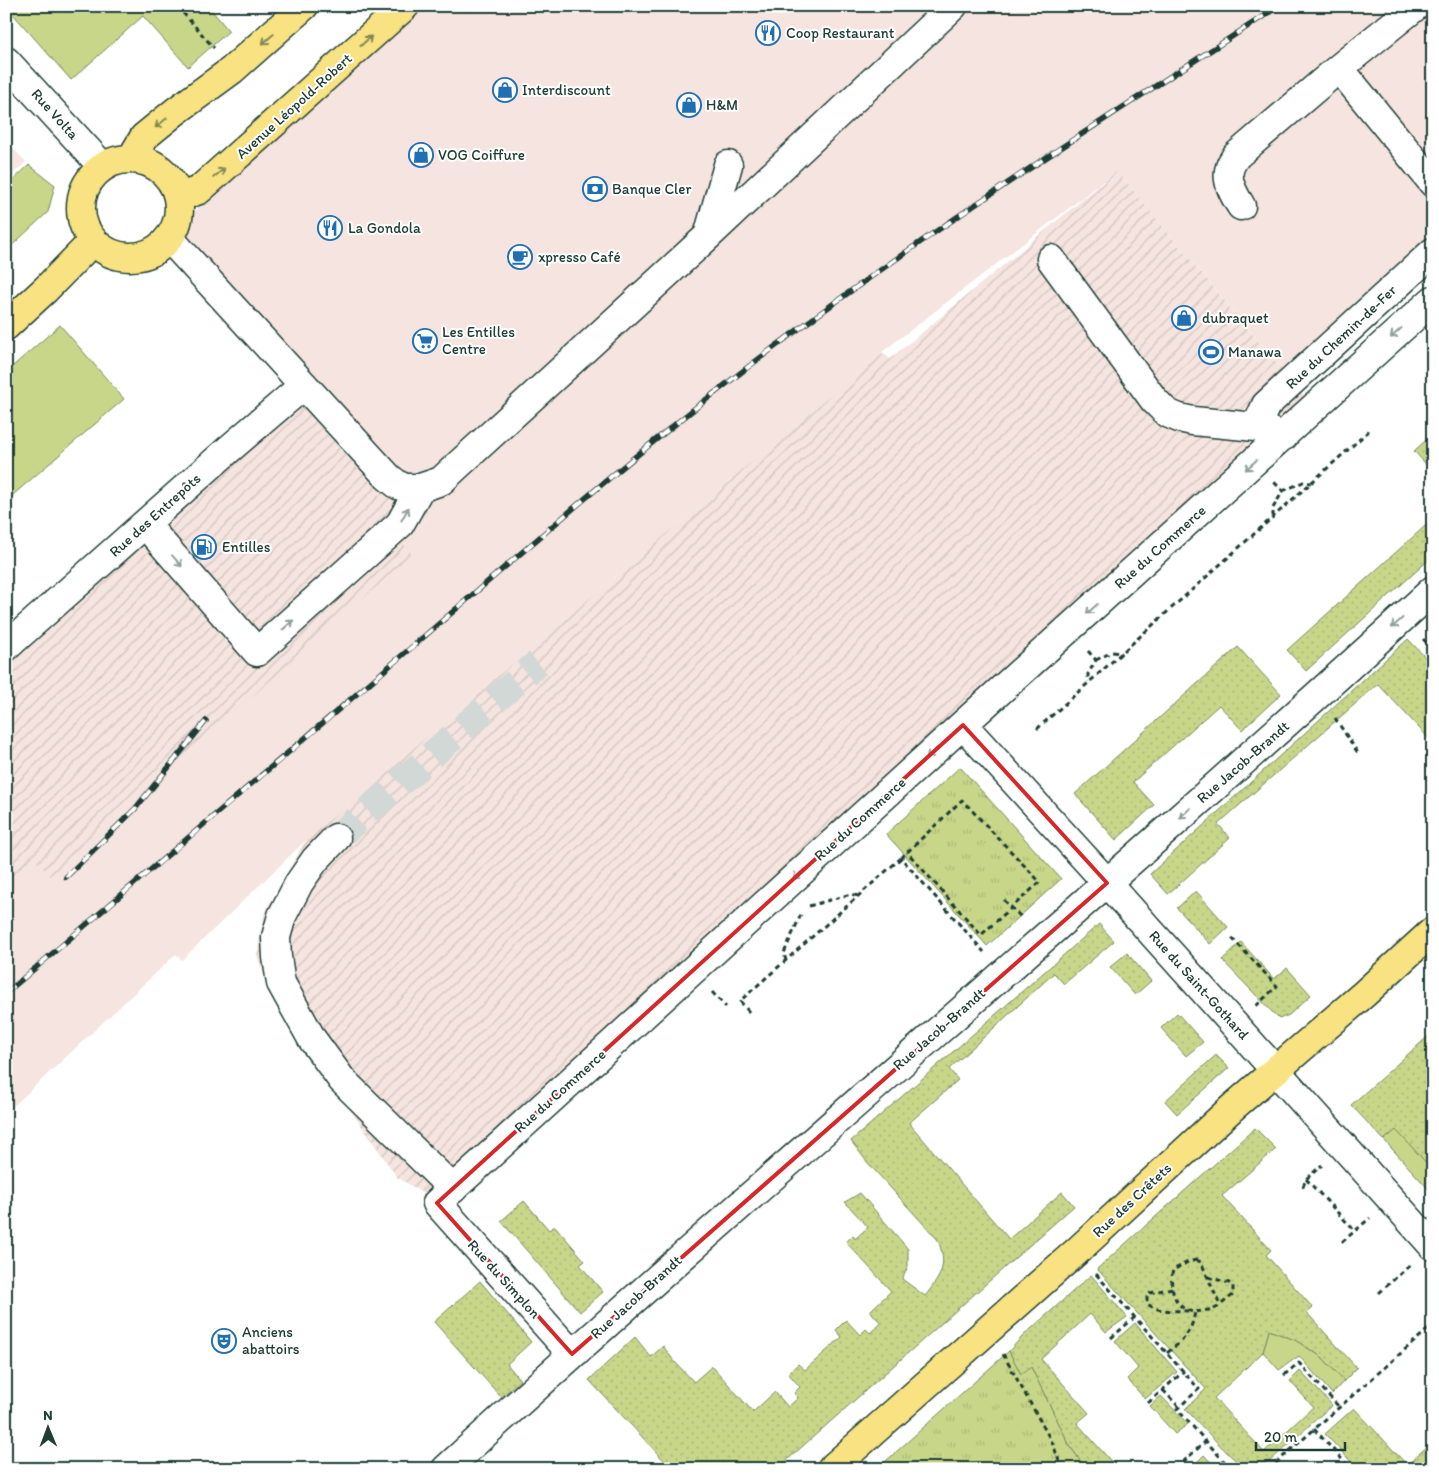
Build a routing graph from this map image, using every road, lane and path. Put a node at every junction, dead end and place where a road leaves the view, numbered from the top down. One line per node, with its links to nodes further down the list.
1 (177, 6): 6 (path)
2 (304, 6): 9 (main road, one-way to 9)
3 (405, 6): 13 (main road, Avenue Léopold-Robert, one-way to 3)
4 (953, 6): 15 (street)
5 (1416, 6): 8 (street)
6 (208, 41)
7 (6, 61): 11 (street, Rue Volta)
8 (1339, 68): 12 (street); 14 (street)
9 (131, 159): 11 (main road); 13 (main road)
10 (728, 165): 15 (street)
11 (103, 167): 17 (main road)
12 (1433, 183)
13 (178, 198): 16 (main road)
14 (1241, 206)
15 (708, 236): 28 (street)
16 (169, 238): 17 (main road); 22 (street)
17 (93, 241): 21 (main road)
18 (1433, 252): 23 (street, Rue du Chemin-de-Fer)
19 (1051, 259): 23 (street)
20 (1433, 300): 25 (street, Rue du Commerce, one-way to 25)
21 (6, 326)
22 (304, 385): 28 (street); 31 (street, Rue des Entrepôts)
23 (1256, 427): 25 (street)
24 (1371, 429): 27 (path)
25 (1284, 436): 39 (street, Rue du Commerce, one-way to 39)
26 (1275, 483): 29 (path)
27 (1312, 483): 29 (path); 30 (path)
28 (420, 488): 31 (street, one-way to 28)
29 (1283, 490): 30 (path)
30 (1273, 517): 35 (path)
31 (145, 524): 33 (street, Rue des Entrepôts)
32 (1433, 590): 45 (street, Rue Jacob-Brandt, one-way to 45)
33 (6, 646)
34 (1084, 647): 36 (path)
35 (1122, 653): 36 (path); 37 (path)
36 (1096, 660): 37 (path)
37 (1088, 683): 40 (path)
38 (1337, 720): 41 (path)
39 (963, 725): 45 (street, Rue du Saint-Gothard); 62 (street, Rue du Commerce, one-way to 62)
40 (1037, 729)
41 (1358, 753)
42 (336, 838): 62 (street, Rue du Simplon)
43 (907, 852): 44 (path); 48 (path); 48 (path)
44 (901, 858): 46 (path); 52 (path)
45 (1106, 882): 58 (street, Rue du Saint-Gothard); 81 (street, Rue Jacob-Brandt)
46 (858, 896): 53 (path); 53 (path)
47 (1004, 900): 48 (path)
48 (1012, 907): 49 (path)
49 (1021, 917)
50 (1433, 931): 58 (main road, Rue des Crêtets)
51 (1232, 938): 56 (path)
52 (989, 958)
53 (786, 961): 57 (path)
54 (710, 989): 55 (path)
55 (726, 1007)
56 (1255, 1007)
57 (749, 1012)
58 (1276, 1071): 66 (main road, Rue des Crêtets); 67 (street, Rue du Saint-Gothard)
59 (1326, 1162): 60 (path)
60 (1306, 1179): 61 (path); 64 (path)
61 (1303, 1187)
62 (445, 1196): 81 (street, Rue du Simplon)
63 (1374, 1214): 64 (path)
64 (1354, 1231): 65 (path)
65 (1342, 1242)
66 (1076, 1252): 74 (path); 76 (main road, Rue des Crêtets)
67 (1424, 1253): 70 (path)
68 (1207, 1277): 69 (path); 71 (path); 71 (path)
69 (1172, 1288): 72 (path); 72 (path)
70 (1379, 1293)
71 (1218, 1306): 73 (path)
72 (1189, 1311): 73 (path)
73 (1196, 1311): 80 (path)
74 (1135, 1317): 79 (path); 80 (path)
75 (1433, 1326): 77 (path)
76 (989, 1329): 93 (main road, Rue des Crêtets); 94 (path)
77 (1429, 1329): 78 (path); 87 (path)
78 (1433, 1334)
79 (1112, 1338)
80 (1167, 1353): 82 (path)
81 (572, 1354): 92 (street, Rue Jacob-Brandt)
82 (1184, 1372): 84 (path); 86 (path)
83 (1284, 1375): 87 (path)
84 (1163, 1390): 85 (path); 86 (path)
85 (1148, 1403)
86 (1179, 1407): 89 (path)
87 (1339, 1407): 88 (path)
88 (1314, 1429): 91 (path); 96 (path)
89 (1206, 1441): 90 (path); 95 (path)
90 (1183, 1462)
91 (1271, 1468)
92 (446, 1469)
93 (832, 1469)
94 (1062, 1469)
95 (1231, 1469)
96 (1350, 1469)

